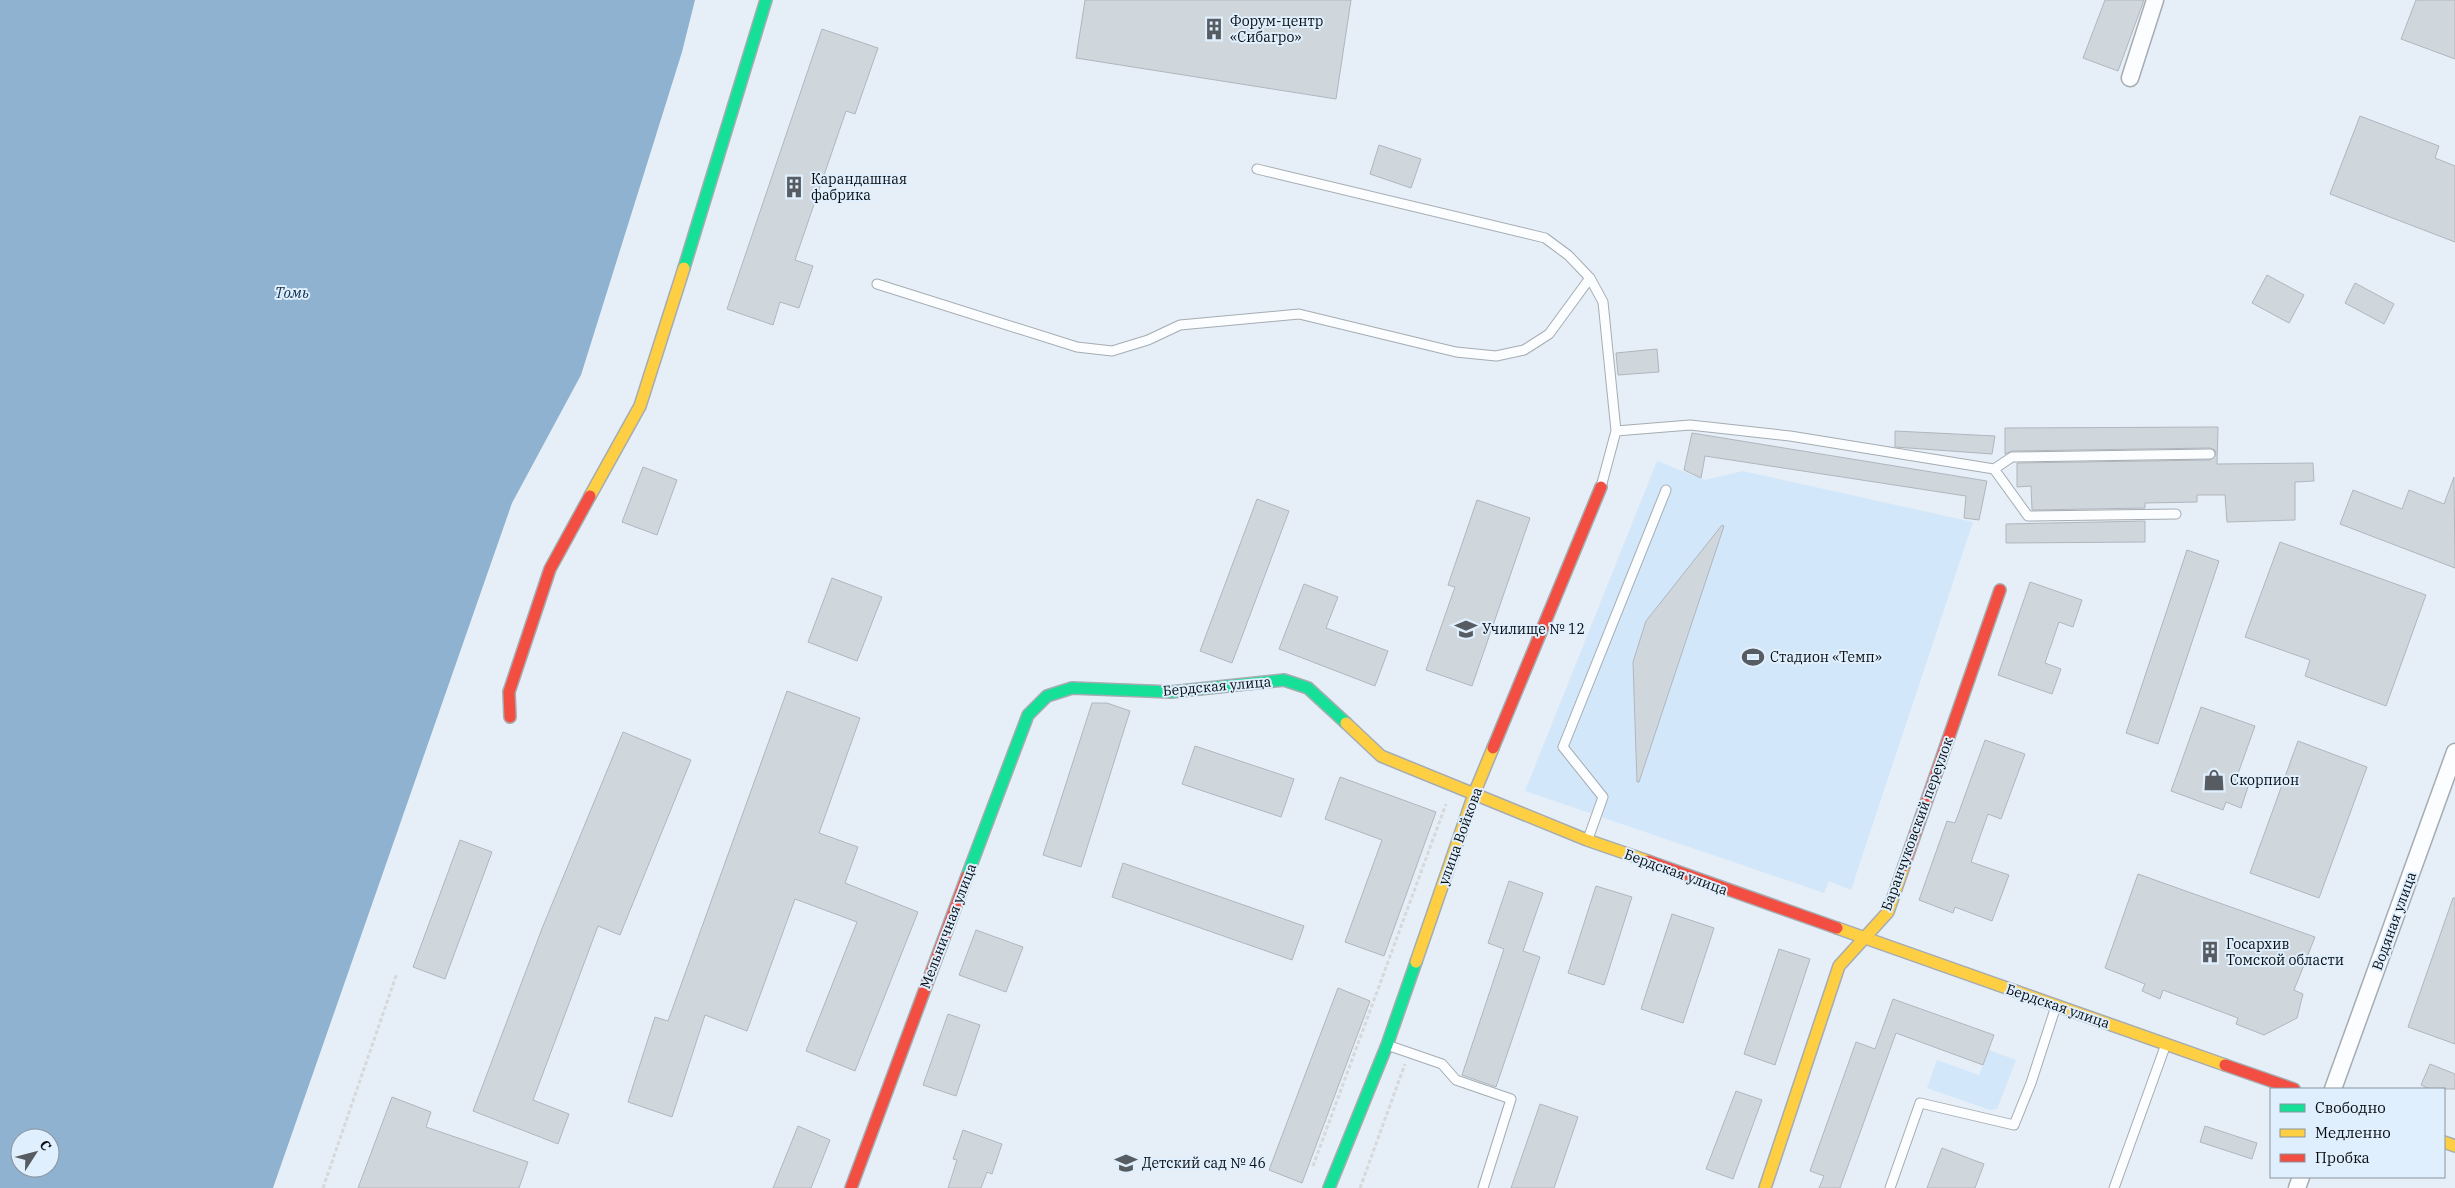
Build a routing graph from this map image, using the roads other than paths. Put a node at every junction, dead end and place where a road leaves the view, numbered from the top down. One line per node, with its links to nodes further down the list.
1 (766, 0): 15 (street)
2 (2155, 0): 3 (street)
3 (2130, 78)
4 (1257, 169): 5 (lane)
5 (1590, 278): 6 (lane); 7 (lane)
6 (877, 284)
7 (1616, 431): 9 (lane); 10 (lane)
8 (2210, 454): 9 (lane)
9 (1994, 469): 12 (lane)
10 (1601, 487): 17 (street, улица Войкова)
11 (1666, 490): 18 (lane)
12 (2176, 514)
13 (2000, 590): 19 (street, Баранчуковский переулок)
14 (1072, 688): 17 (street, Бердская улица); 26 (street, Мельничная улица)
15 (510, 717)
16 (2455, 752): 24 (street, Водяная улица)
17 (1474, 794): 18 (street, Бердская улица); 22 (street, улица Войкова)
18 (1588, 840): 19 (street, Бердская улица)
19 (1864, 938): 20 (street, Бердская улица); 28 (street, Баранчуковский переулок)
20 (2056, 1006): 21 (street, Бердская улица); 29 (lane)
21 (2166, 1044): 23 (street, Бердская улица); 30 (lane)
22 (1387, 1045): 25 (street, улица Войкова); 27 (lane)
23 (2291, 1088)
24 (2333, 1088)
25 (1332, 1187)
26 (851, 1188)
27 (1483, 1188)
28 (1766, 1188)
29 (1890, 1188)
30 (2114, 1188)

